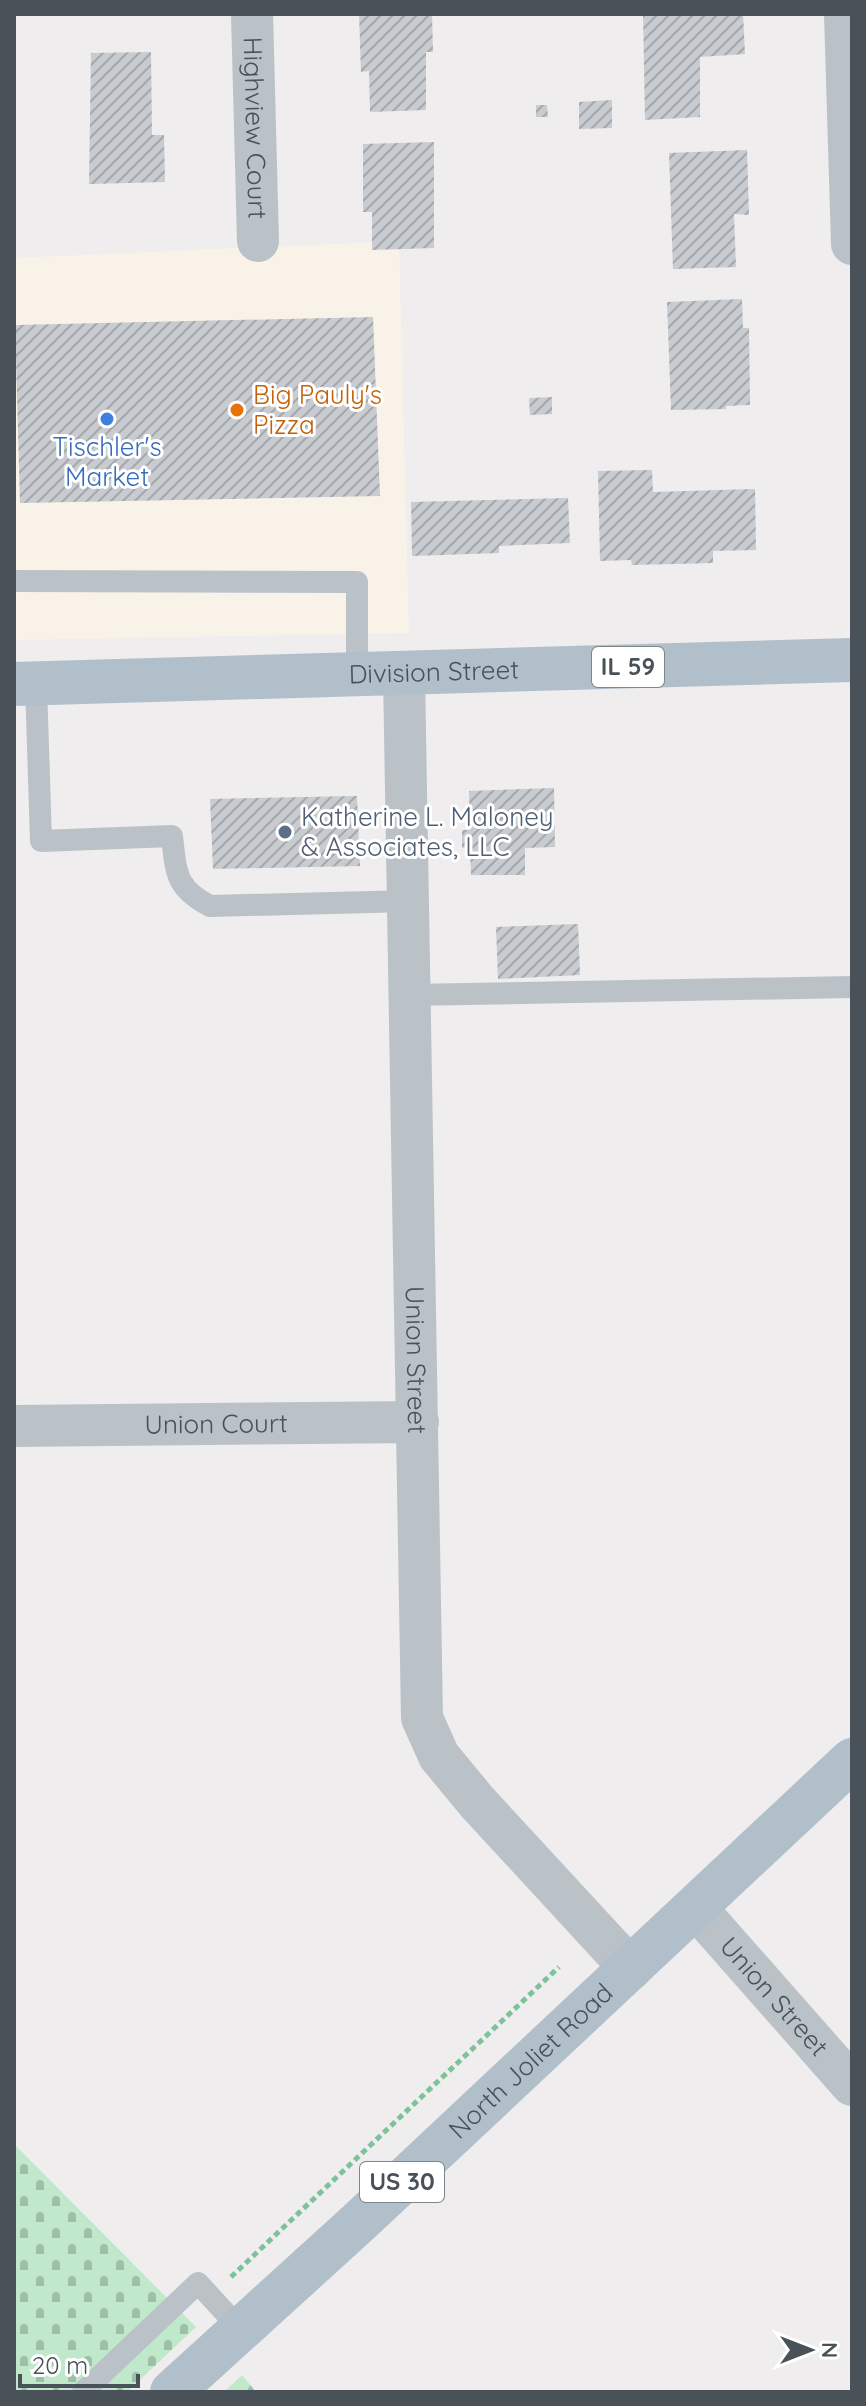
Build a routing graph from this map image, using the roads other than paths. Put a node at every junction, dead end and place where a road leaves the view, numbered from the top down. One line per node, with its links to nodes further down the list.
1 (252, 14): 3 (street, Highview Court)
2 (845, 14): 4 (street)
3 (258, 241)
4 (852, 244)
5 (14, 581): 8 (lane)
6 (852, 660): 7 (main road, Division Street / IL 59)
7 (404, 674): 8 (main road, Division Street / IL 59); 10 (street, Union Street)
8 (357, 676): 9 (main road, Division Street / IL 59)
9 (25, 684): 10 (lane)
10 (409, 901): 12 (street, Union Street)
11 (852, 987): 12 (lane)
12 (411, 995): 13 (street, Union Street)
13 (418, 1422): 14 (street, Union Court); 17 (street, Union Street)
14 (14, 1426)
15 (852, 1760): 16 (main road, North Joliet Road / US 30)
16 (696, 1908): 17 (main road, North Joliet Road / US 30); 18 (street, Union Street)
17 (631, 1969): 19 (main road, North Joliet Road / US 30)
18 (852, 2085)
19 (242, 2331): 20 (lane); 21 (main road, North Joliet Road / US 30)
20 (83, 2392)
21 (172, 2392)

